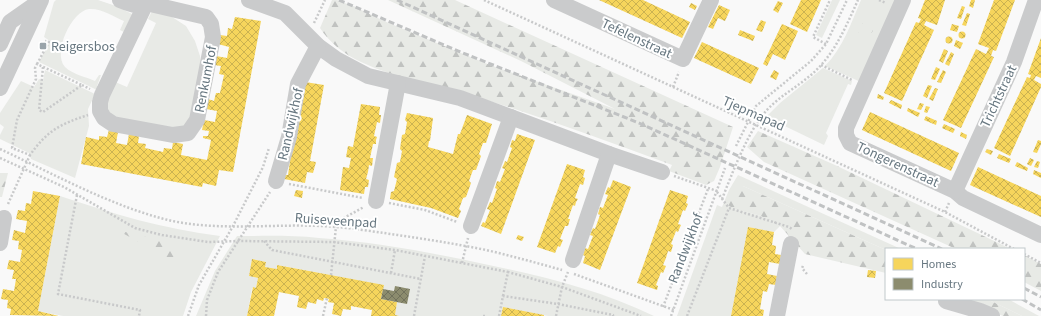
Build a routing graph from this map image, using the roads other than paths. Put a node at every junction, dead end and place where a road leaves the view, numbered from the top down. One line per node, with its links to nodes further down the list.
1 (120, 0): 8 (street, Renkumhof)
2 (249, 0): 10 (street)
3 (554, 0): 9 (street, Tefelenstraat)
4 (711, 0): 9 (street, Tefelenstraat)
5 (903, 0): 18 (street, Tongerenstraat)
6 (1036, 0): 18 (street, Trichtstraat)
7 (41, 1): 11 (street); 13 (street)
8 (149, 2): 8 (street, Renkumhof)
9 (581, 6)
10 (313, 41): 12 (street); 17 (street, Randwijkhof)
11 (0, 44)
12 (398, 83): 14 (street); 19 (street)
13 (0, 88)
14 (511, 117): 15 (street); 21 (street)
15 (609, 154): 16 (street); 25 (street)
16 (662, 172)
17 (276, 181)
18 (955, 191): 22 (street, Tongerenstraat)
19 (376, 201)
20 (4, 218): 23 (street)
21 (471, 226)
22 (1041, 235)
23 (0, 243)
24 (791, 244): 27 (street)
25 (570, 266)
26 (946, 301): 28 (street)
27 (777, 316)
28 (992, 316)

